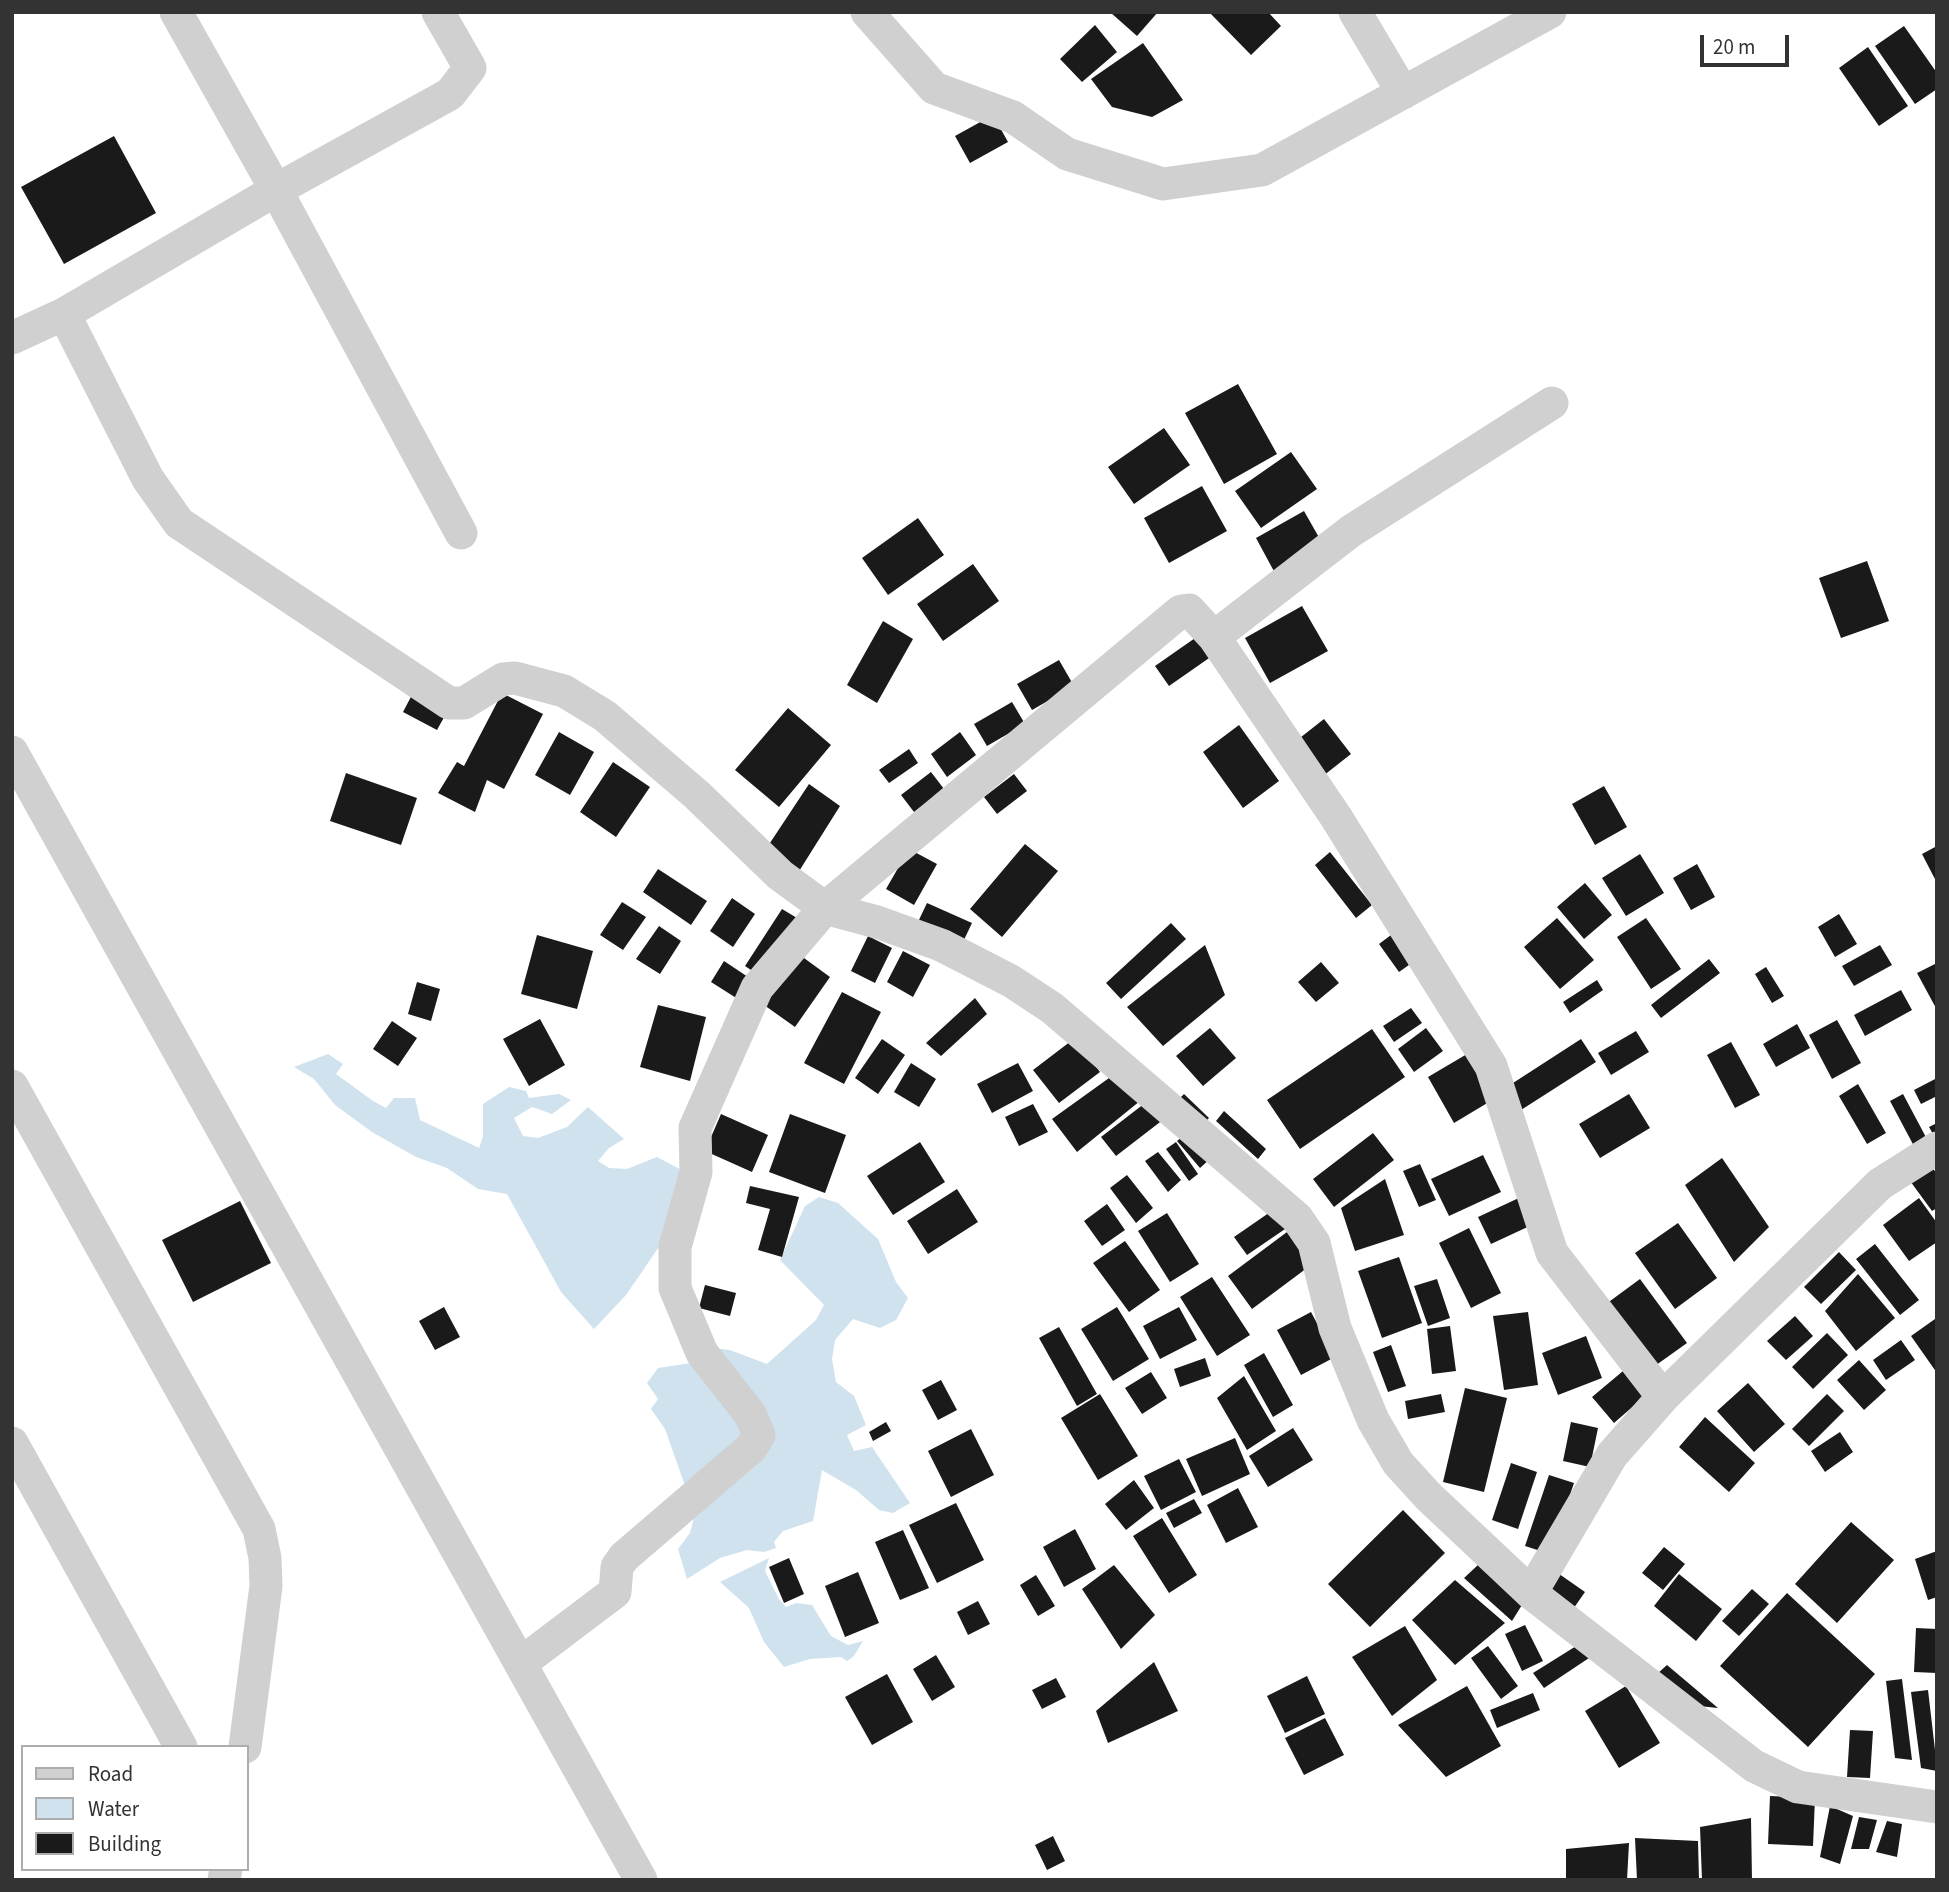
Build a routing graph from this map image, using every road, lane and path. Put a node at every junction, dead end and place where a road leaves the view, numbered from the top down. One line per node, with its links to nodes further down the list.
1 (176, 12): 7 (street)
2 (438, 12): 7 (street)
3 (867, 12): 6 (street)
4 (1355, 12): 6 (street)
5 (1550, 12): 6 (street)
6 (1403, 93)
7 (276, 190): 8 (street); 11 (street)
8 (64, 314): 9 (street); 14 (street)
9 (12, 338)
10 (1552, 403): 12 (street)
11 (461, 533)
12 (1214, 637): 14 (street); 17 (street)
13 (12, 752): 20 (street)
14 (825, 908): 19 (street); 20 (street)
15 (12, 1086): 22 (street)
16 (1937, 1148): 17 (street)
17 (1663, 1397): 19 (street)
18 (12, 1443): 21 (street)
19 (1531, 1593): 23 (street)
20 (520, 1663): 24 (street)
21 (180, 1745)
22 (245, 1745)
23 (1937, 1807)
24 (641, 1880)

